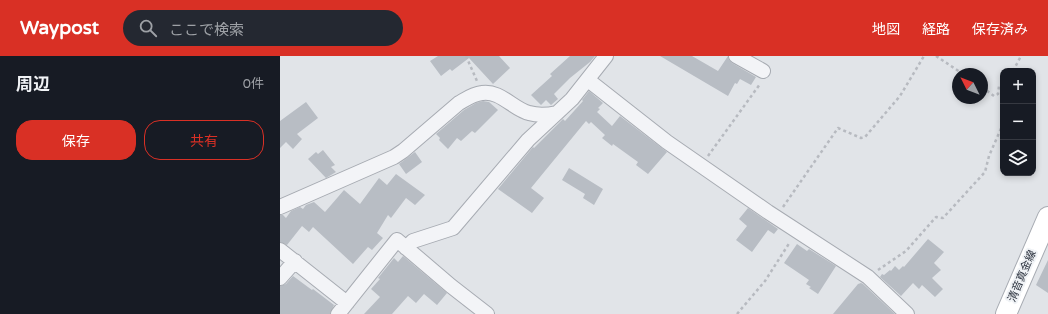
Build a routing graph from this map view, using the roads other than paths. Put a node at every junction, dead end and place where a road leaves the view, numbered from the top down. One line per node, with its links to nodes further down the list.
1 (606, 56): 4 (street)
2 (736, 56): 3 (street)
3 (762, 76)
4 (588, 80): 5 (street); 15 (street)
5 (557, 113): 6 (street); 8 (street)
6 (280, 207)
7 (1048, 217): 16 (main road, 清音真金線)
8 (406, 248): 12 (street); 14 (street)
9 (280, 250): 10 (street)
10 (295, 261): 11 (street); 12 (street)
11 (280, 278)
12 (347, 303): 13 (street)
13 (338, 314)
14 (488, 314)
15 (907, 314)
16 (1006, 314)

